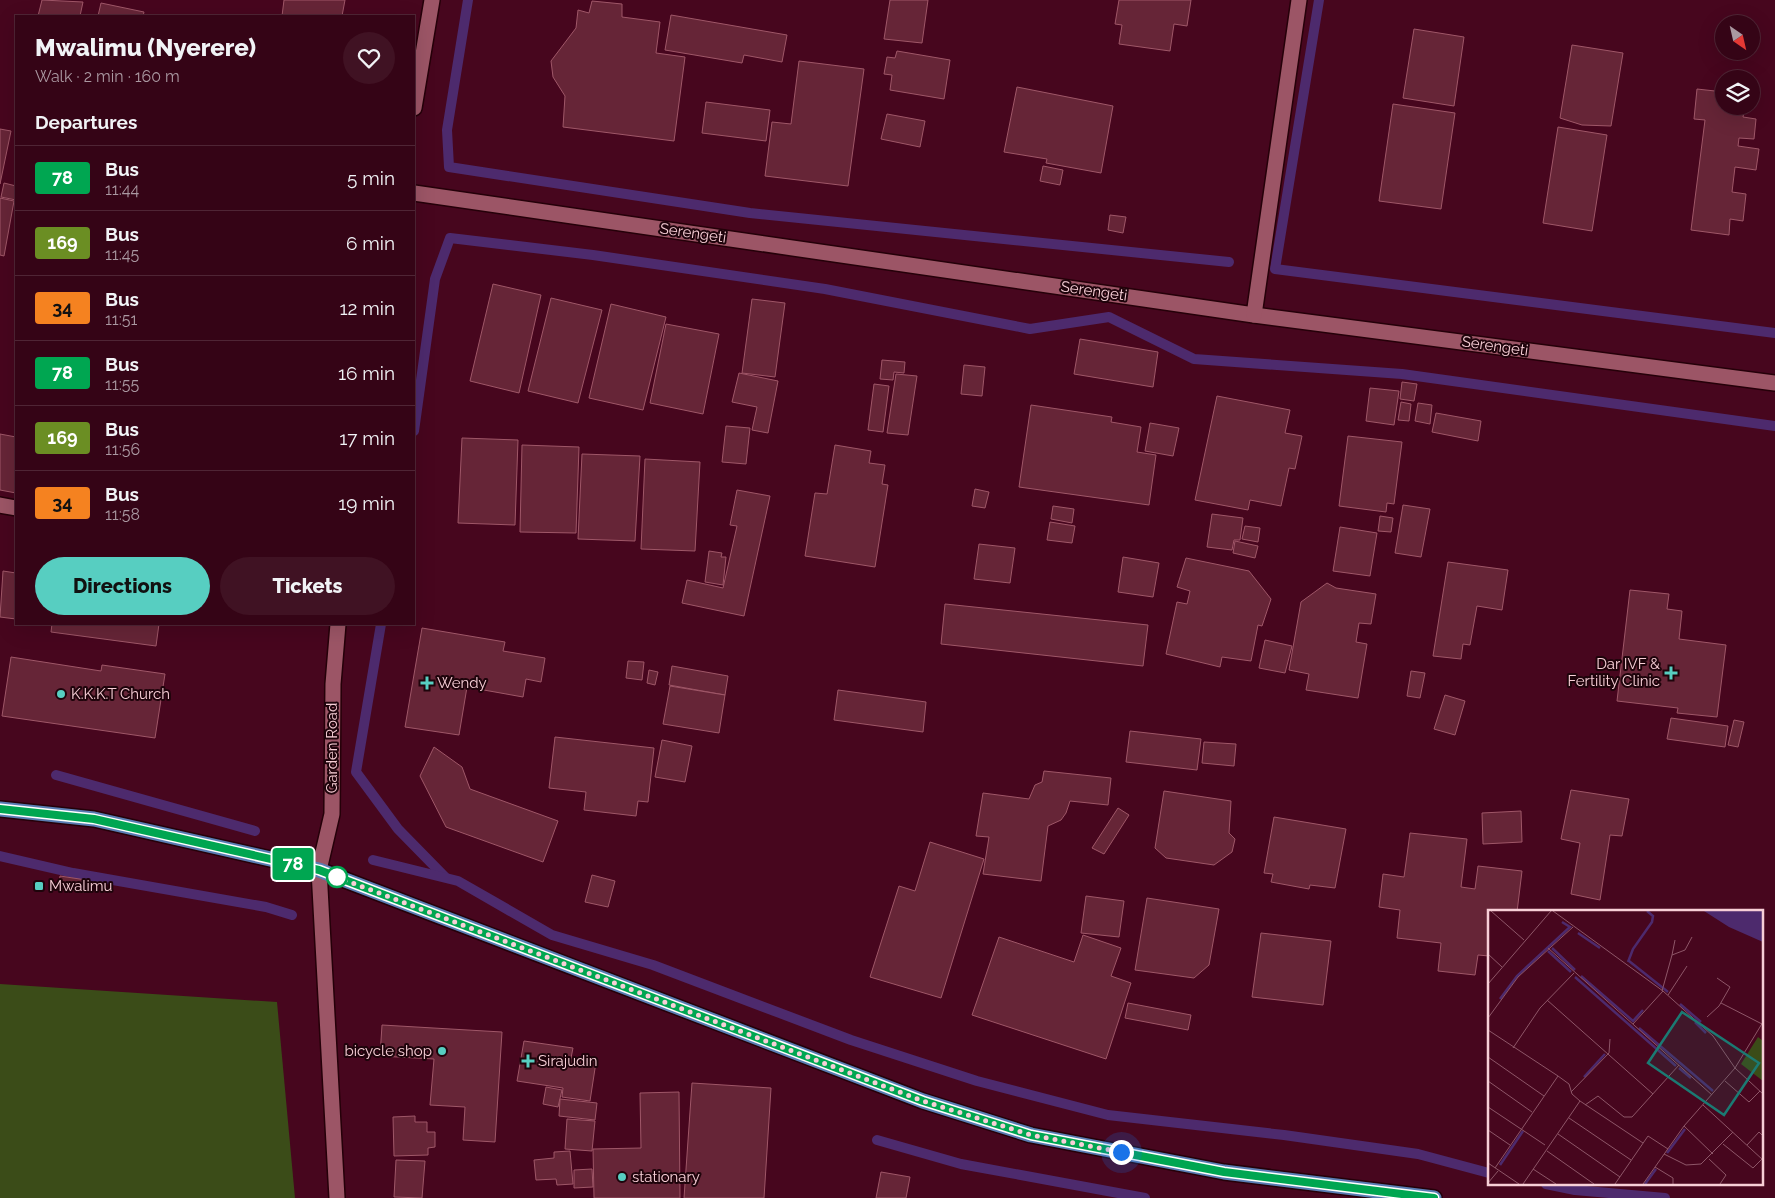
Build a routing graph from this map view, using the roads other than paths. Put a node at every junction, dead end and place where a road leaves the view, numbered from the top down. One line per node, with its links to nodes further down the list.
1 (432, 0): 3 (street)
2 (1300, 0): 5 (street)
3 (415, 102)
4 (415, 193): 5 (street, Serengeti)
5 (1254, 314): 6 (street, Serengeti)
6 (1775, 384)
7 (0, 505): 8 (street)
8 (15, 508)
9 (338, 625): 11 (street, Garden Road)
10 (0, 809): 11 (main road)
11 (319, 870): 12 (main road); 13 (street, Garden Road)
12 (1353, 1193): 14 (main road)
13 (337, 1198)
14 (1434, 1198)

